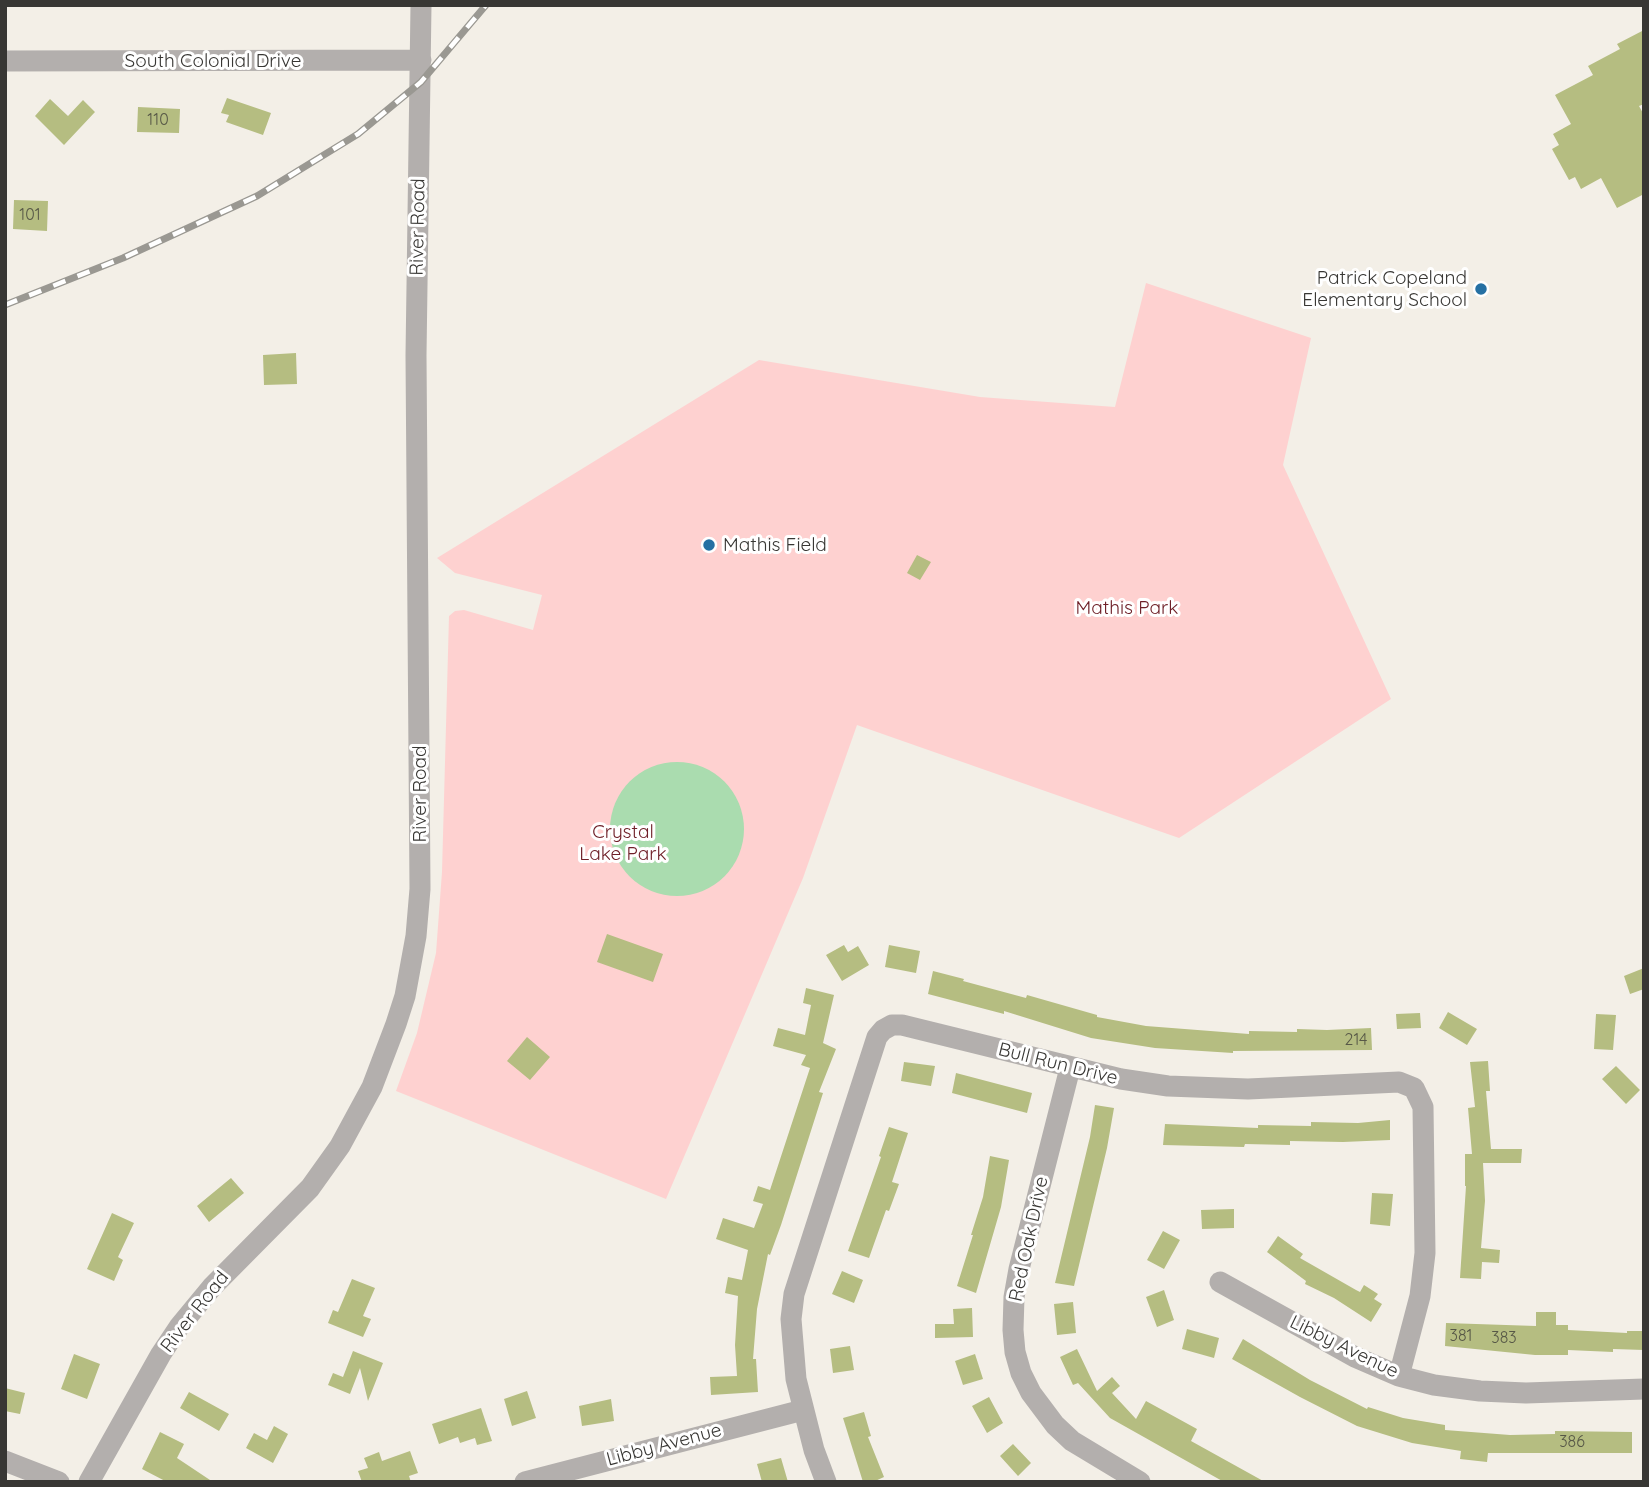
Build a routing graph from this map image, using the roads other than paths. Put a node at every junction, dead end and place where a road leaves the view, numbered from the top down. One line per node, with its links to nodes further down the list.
1 (421, 5): 3 (street, River Road)
2 (5, 61): 3 (street, South Colonial Drive)
3 (421, 61): 12 (street, River Road)
4 (1070, 1068): 6 (street, Bull Run Drive); 8 (street, Bull Run Drive); 14 (street, Red Oak Drive)
5 (1220, 1282): 6 (street, Libby Avenue)
6 (1399, 1376): 7 (street, Libby Avenue)
7 (1644, 1389)
8 (803, 1410): 10 (street, Libby Avenue); 13 (street, Bull Run Drive)
9 (5, 1461): 11 (street)
10 (535, 1480)
11 (59, 1482)
12 (89, 1482)
13 (826, 1482)
14 (1140, 1482)

